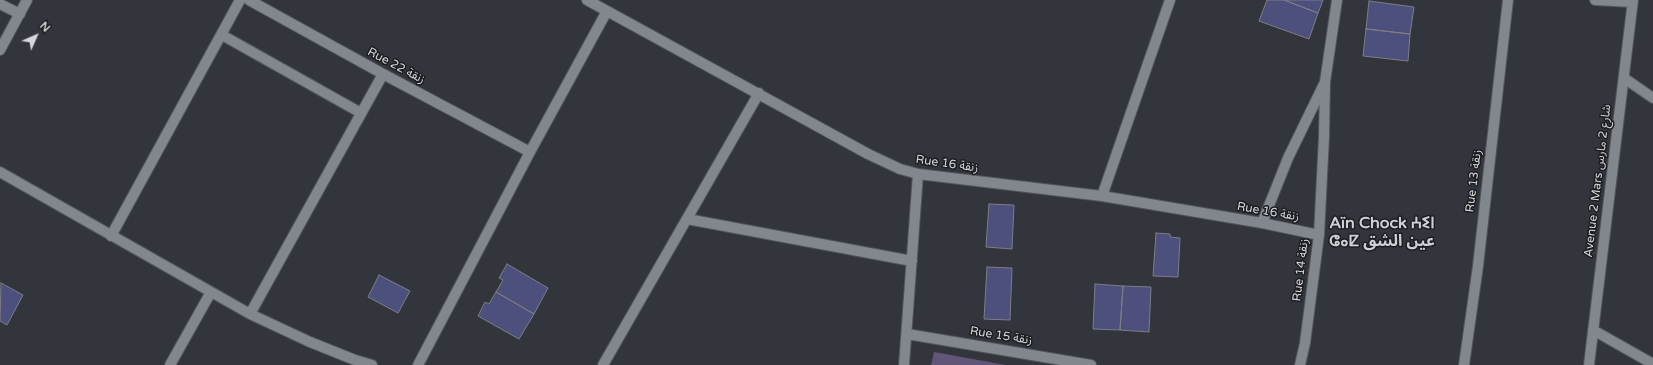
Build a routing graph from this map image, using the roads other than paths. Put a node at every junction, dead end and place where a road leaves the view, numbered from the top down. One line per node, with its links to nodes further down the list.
1 (28, 0): 12 (street)
2 (240, 0): 13 (street)
3 (250, 0): 15 (street, Rue 22 زنقة)
4 (587, 0): 11 (street, Rue 16 زنقة)
5 (1170, 0): 24 (street)
6 (1337, 0): 17 (street, Rue 14 زنقة)
7 (1508, 0): 44 (street, Rue 13 زنقة)
8 (1595, 0): 9 (street)
9 (1632, 1): 16 (street, Avenue 2 Mars شارع 2 مارس)
10 (0, 4): 12 (street)
11 (607, 11): 18 (street, Rue 16 زنقة); 21 (street)
12 (20, 14): 14 (street)
13 (222, 35): 20 (street); 28 (street)
14 (0, 50)
15 (383, 74): 20 (street); 21 (street, Rue 22 زنقة)
16 (1624, 78): 19 (street); 32 (street, Avenue 2 Mars شارع 2 مارس)
17 (1325, 82): 26 (street, Rue 14 زنقة); 27 (street, Rue 14 زنقة)
18 (759, 93): 23 (street, Rue 16 زنقة); 25 (street)
19 (1653, 98)
20 (361, 113): 31 (street)
21 (530, 152): 39 (street)
22 (0, 172): 28 (street)
23 (918, 174): 24 (street, Rue 16 زنقة); 29 (street)
24 (1102, 196): 26 (street, Rue 16 زنقة)
25 (687, 219): 29 (street); 40 (street)
26 (1262, 223): 27 (street, Rue 16 زنقة)
27 (1319, 234): 43 (street, Rue 14 زنقة)
28 (111, 236): 30 (street)
29 (912, 261): 33 (street)
30 (211, 292): 31 (street); 37 (street)
31 (250, 314): 35 (street)
32 (1593, 330): 36 (street); 45 (street, Avenue 2 Mars شارع 2 مارس)
33 (907, 334): 34 (street, Rue 15 زنقة); 41 (street)
34 (1051, 361): 42 (street, Rue 15 زنقة)
35 (353, 362): 38 (street)
36 (1653, 364)
37 (170, 365)
38 (372, 365)
39 (418, 365)
40 (603, 365)
41 (904, 365)
42 (1091, 365)
43 (1300, 365)
44 (1464, 365)
45 (1589, 365)

